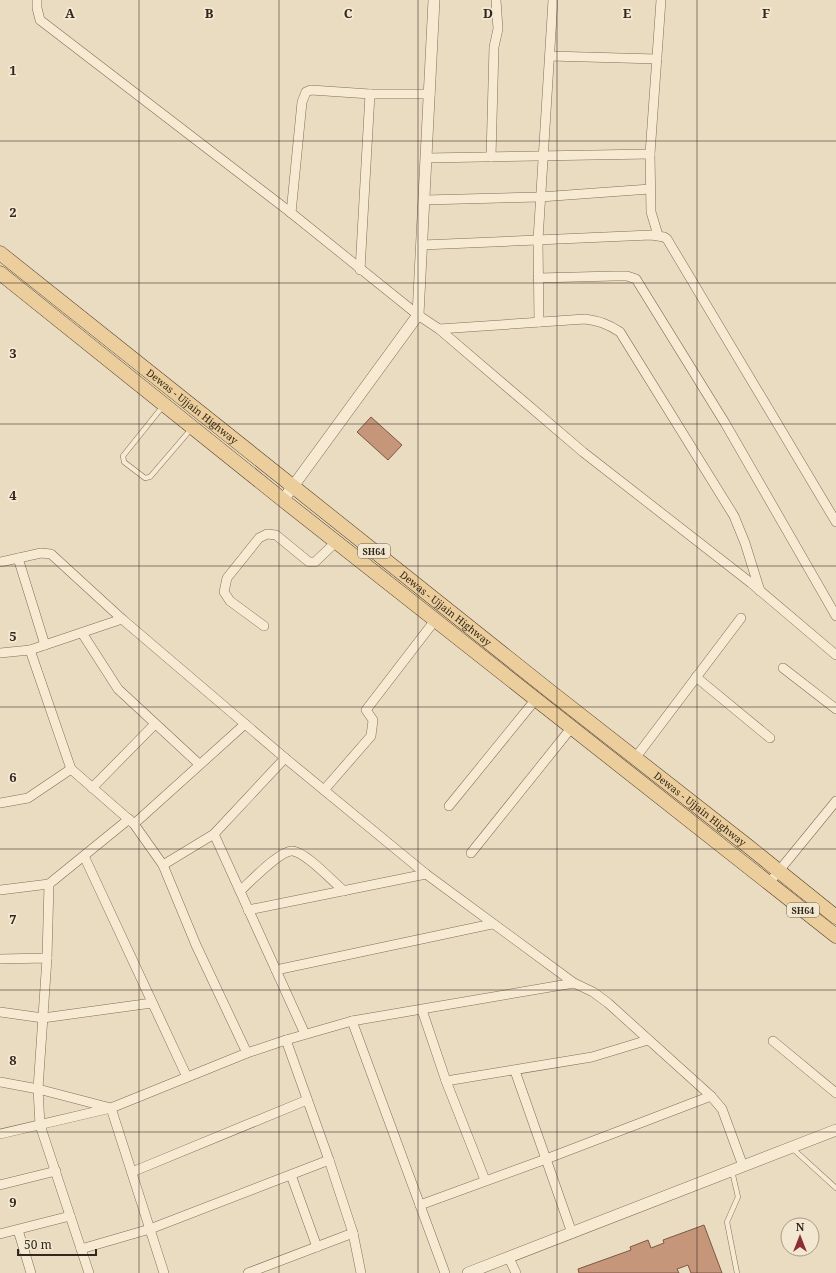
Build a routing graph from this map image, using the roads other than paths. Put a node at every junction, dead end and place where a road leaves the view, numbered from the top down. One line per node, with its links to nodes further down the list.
1 (37, 0): 17 (street)
2 (434, 0): 9 (street)
3 (496, 0): 12 (street)
4 (553, 0): 6 (street)
5 (661, 0): 7 (street)
6 (550, 56): 7 (street); 11 (street)
7 (657, 59): 10 (street)
8 (370, 94): 9 (street); 17 (street); 22 (street)
9 (430, 94): 13 (street)
10 (650, 154): 11 (street); 14 (street)
11 (543, 156): 12 (street); 15 (street)
12 (490, 157): 13 (street)
13 (427, 158): 16 (street)
14 (650, 189): 15 (street); 18 (street)
15 (540, 197): 16 (street); 19 (street)
16 (425, 200): 20 (street)
17 (291, 213): 22 (street)
18 (658, 235): 19 (street); 32 (street)
19 (538, 240): 20 (street); 24 (street)
20 (422, 245): 25 (street)
21 (0, 253): 30 (main road, Dewas - Ujjain Highway / SH64)
22 (360, 270): 25 (street)
23 (0, 272): 28 (main road, Dewas - Ujjain Highway / SH64)
24 (538, 278): 26 (street); 37 (street)
25 (418, 315): 27 (street); 30 (street)
26 (539, 322): 27 (street); 36 (street)
27 (439, 329): 36 (street)
28 (164, 404): 29 (main road, Dewas - Ujjain Highway / SH64); 29 (lane)
29 (193, 427): 31 (main road, Dewas - Ujjain Highway / SH64)
30 (292, 486): 31 (street); 55 (main road, Dewas - Ujjain Highway / SH64)
31 (284, 500): 33 (main road, Dewas - Ujjain Highway / SH64)
32 (836, 522)
33 (337, 541): 40 (main road, Dewas - Ujjain Highway / SH64); 41 (street)
34 (18, 558): 35 (street); 39 (street); 43 (street)
35 (0, 562)
36 (760, 591): 46 (street)
37 (836, 616)
38 (741, 618): 48 (street)
39 (122, 619): 42 (street); 52 (street)
40 (436, 619): 49 (main road, Dewas - Ujjain Highway / SH64); 60 (street)
41 (264, 626)
42 (82, 633): 43 (street); 51 (street)
43 (45, 645): 44 (street)
44 (30, 650): 45 (street); 58 (street)
45 (0, 653)
46 (836, 655)
47 (783, 668): 50 (street)
48 (696, 677): 54 (street); 55 (street)
49 (536, 699): 53 (main road, Dewas - Ujjain Highway / SH64); 63 (street)
50 (836, 709)
51 (155, 724): 57 (street); 59 (street)
52 (245, 724): 56 (street); 57 (street)
53 (572, 727): 66 (street); 71 (main road, Dewas - Ujjain Highway / SH64)
54 (770, 738)
55 (636, 757): 69 (main road, Dewas - Ujjain Highway / SH64)
56 (285, 758): 60 (street); 65 (street)
57 (199, 764): 64 (street)
58 (71, 769): 59 (street); 62 (street)
59 (92, 788): 64 (street)
60 (324, 790): 70 (street)
61 (836, 801): 69 (street)
62 (0, 803)
63 (449, 806)
64 (131, 821): 67 (street); 68 (street)
65 (214, 834): 68 (street); 74 (street)
66 (471, 853)
67 (84, 856): 72 (street); 84 (street)
68 (163, 865): 93 (street)
69 (779, 870): 71 (street); 77 (main road, Dewas - Ujjain Highway / SH64)
70 (426, 874): 75 (street); 78 (street)
71 (769, 883): 79 (main road, Dewas - Ujjain Highway / SH64)
72 (49, 884): 73 (street); 80 (street)
73 (0, 890)
74 (240, 891): 75 (street); 76 (street)
75 (344, 891): 76 (street)
76 (248, 910): 82 (street)
77 (836, 918)
78 (492, 924): 82 (street); 83 (street)
79 (836, 936)
80 (47, 958): 81 (street); 87 (street)
81 (0, 959)
82 (276, 970): 89 (street)
83 (574, 983): 85 (street); 91 (street)
84 (152, 1003): 87 (street); 95 (street)
85 (422, 1010): 88 (street); 96 (street)
86 (0, 1012): 87 (street)
87 (43, 1018): 98 (street)
88 (352, 1022): 89 (street); 117 (street)
89 (305, 1034): 90 (street)
90 (286, 1040): 93 (street); 101 (street)
91 (648, 1040): 94 (street); 100 (street)
92 (773, 1041): 99 (street)
93 (247, 1053): 95 (street)
94 (515, 1071): 96 (street); 107 (street)
95 (187, 1077): 102 (street)
96 (446, 1081): 114 (street)
97 (0, 1082): 98 (street)
98 (38, 1089): 102 (street); 103 (street)
99 (836, 1093)
100 (711, 1096): 107 (street); 109 (street)
101 (307, 1100): 108 (street); 112 (street)
102 (111, 1108): 103 (street); 112 (street)
103 (40, 1125): 105 (street); 110 (street)
104 (836, 1130): 106 (street)
105 (0, 1134)
106 (791, 1147): 109 (street); 116 (lane)
107 (546, 1159): 114 (street); 122 (street)
108 (329, 1160): 113 (street); 121 (street)
109 (743, 1166): 111 (street)
110 (56, 1171): 115 (street); 118 (street)
111 (732, 1171): 122 (street); 135 (lane)
112 (132, 1172): 119 (street)
113 (291, 1175): 119 (street); 124 (street)
114 (485, 1180): 117 (street)
115 (0, 1185)
116 (836, 1188)
117 (420, 1205): 132 (street)
118 (70, 1216): 120 (street); 125 (street)
119 (150, 1229): 125 (street); 129 (street)
120 (18, 1230): 123 (street); 127 (street)
121 (353, 1233): 124 (street); 131 (street)
122 (572, 1233): 126 (street)
123 (0, 1234)
124 (317, 1247): 130 (street)
125 (81, 1249): 128 (street)
126 (509, 1258): 133 (street); 134 (street)
127 (31, 1273)
128 (89, 1273)
129 (164, 1273)
130 (248, 1273)
131 (361, 1273)
132 (445, 1273)
133 (468, 1273)
134 (516, 1273)
135 (737, 1273)

